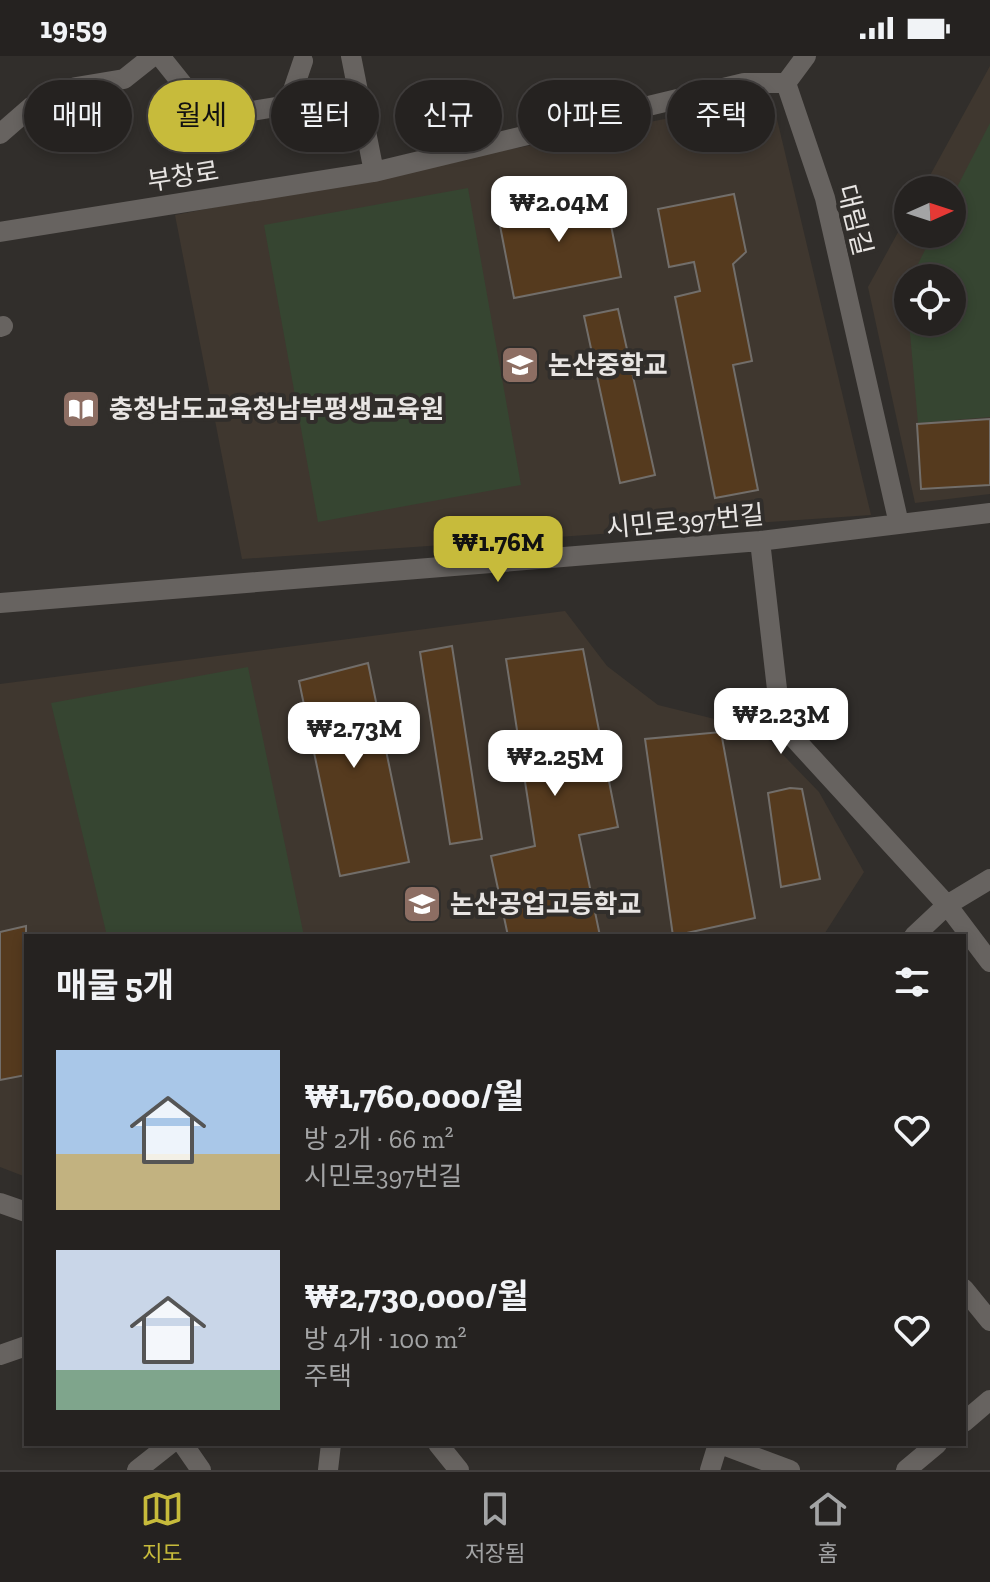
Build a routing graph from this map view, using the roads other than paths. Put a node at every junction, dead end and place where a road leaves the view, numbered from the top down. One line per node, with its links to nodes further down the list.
1 (153, 56): 7 (street)
2 (160, 56): 5 (street)
3 (351, 56): 8 (street)
4 (806, 56): 6 (street)
5 (303, 61)
6 (786, 83): 8 (street); 11 (street, 대림길)
7 (0, 134)
8 (374, 172): 9 (street, 부창로)
9 (0, 232)
10 (990, 513): 11 (street, 시민로397번길)
11 (899, 524): 12 (street, 시민로397번길)
12 (760, 541): 13 (street, 시민로397번길); 15 (street)
13 (0, 603)
14 (990, 879): 15 (street)
15 (947, 905): 16 (street); 17 (street)
16 (916, 934)
17 (990, 962)
18 (0, 1203): 19 (street)
19 (24, 1211)
20 (966, 1291): 21 (street)
21 (990, 1321)
22 (24, 1347): 23 (street)
23 (0, 1355)
24 (990, 1400): 25 (street)
25 (966, 1420)
26 (167, 1446): 33 (street)
27 (184, 1446): 34 (street)
28 (331, 1446): 35 (street)
29 (440, 1446): 36 (street)
30 (718, 1446): 37 (street)
31 (724, 1446): 38 (street)
32 (935, 1446): 39 (street)
33 (137, 1470)
34 (201, 1470)
35 (328, 1470)
36 (459, 1470)
37 (710, 1470)
38 (790, 1470)
39 (906, 1470)

